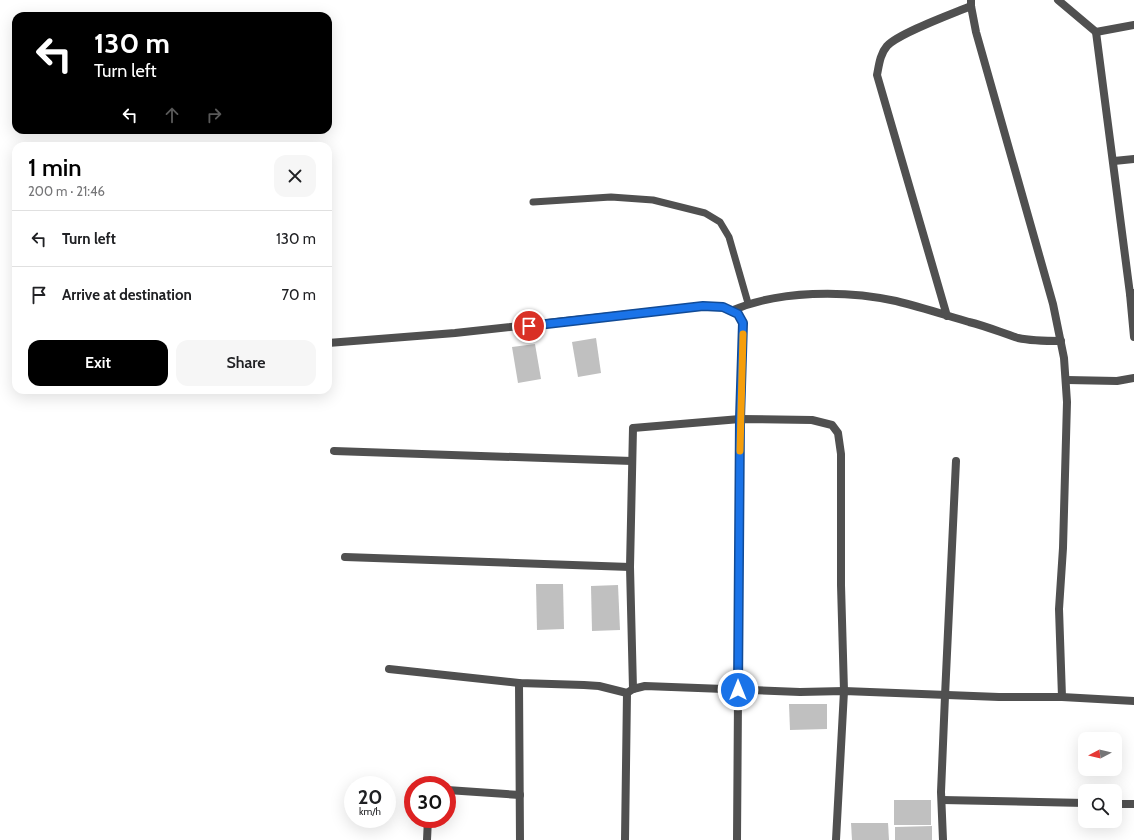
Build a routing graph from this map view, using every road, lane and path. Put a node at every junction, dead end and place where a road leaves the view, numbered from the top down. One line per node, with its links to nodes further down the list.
1 (1058, 0): 4 (street)
2 (971, 3): 11 (street); 13 (street)
3 (1134, 25): 4 (street)
4 (1096, 32): 6 (street)
5 (1134, 159): 6 (street)
6 (1114, 161): 8 (street)
7 (533, 202): 9 (lane)
8 (1132, 293): 12 (street)
9 (748, 303): 10 (street); 11 (street)
10 (731, 311): 14 (street); 17 (street)
11 (947, 316): 13 (street)
12 (1134, 337)
13 (1061, 341): 16 (street)
14 (332, 343)
15 (1134, 378): 16 (street)
16 (1067, 380): 29 (street)
17 (740, 419): 19 (street); 25 (street); 27 (street)
18 (334, 451): 19 (street)
19 (632, 461): 22 (street)
20 (956, 461): 28 (street)
21 (345, 557): 22 (street)
22 (630, 567): 26 (street)
23 (389, 670): 24 (street)
24 (519, 683): 26 (street); 32 (street)
25 (738, 690): 26 (street); 27 (street); 41 (street)
26 (630, 691): 40 (street)
27 (844, 691): 28 (street); 42 (street)
28 (945, 696): 29 (street); 33 (street)
29 (1062, 697): 30 (street)
30 (1134, 701)
31 (456, 791): 32 (street)
32 (520, 795): 39 (street)
33 (942, 800): 34 (street); 43 (street)
34 (1078, 803)
35 (1122, 804): 36 (street)
36 (1134, 804)
37 (428, 828): 38 (street)
38 (427, 840)
39 (520, 840)
40 (625, 840)
41 (737, 840)
42 (836, 840)
43 (943, 840)

